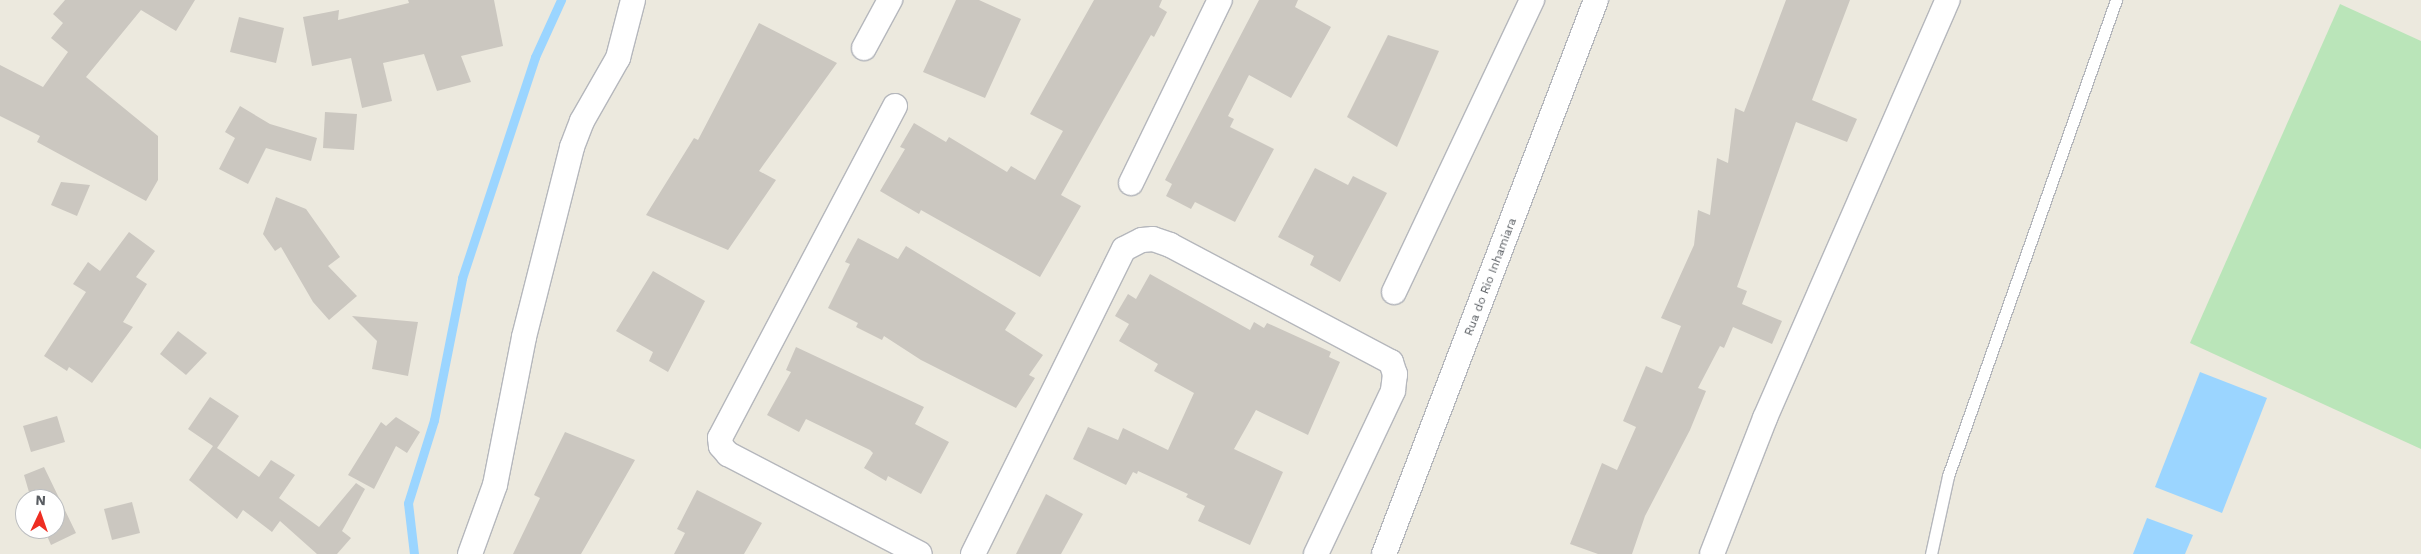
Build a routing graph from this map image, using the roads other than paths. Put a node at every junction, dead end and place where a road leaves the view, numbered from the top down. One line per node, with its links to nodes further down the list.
1 (633, 0): 12 (street)
2 (890, 0): 8 (street)
3 (1220, 0): 10 (street)
4 (1532, 0): 11 (street)
5 (1596, 0): 16 (street, Rua do Rio Inhamiara)
6 (1948, 0): 17 (street)
7 (2116, 0): 18 (lane)
8 (864, 48)
9 (895, 106): 13 (street)
10 (1131, 183)
11 (1394, 292)
12 (470, 554)
13 (920, 554)
14 (972, 554): 15 (street)
15 (1316, 554)
16 (1384, 554)
17 (1712, 554)
18 (1931, 554)

